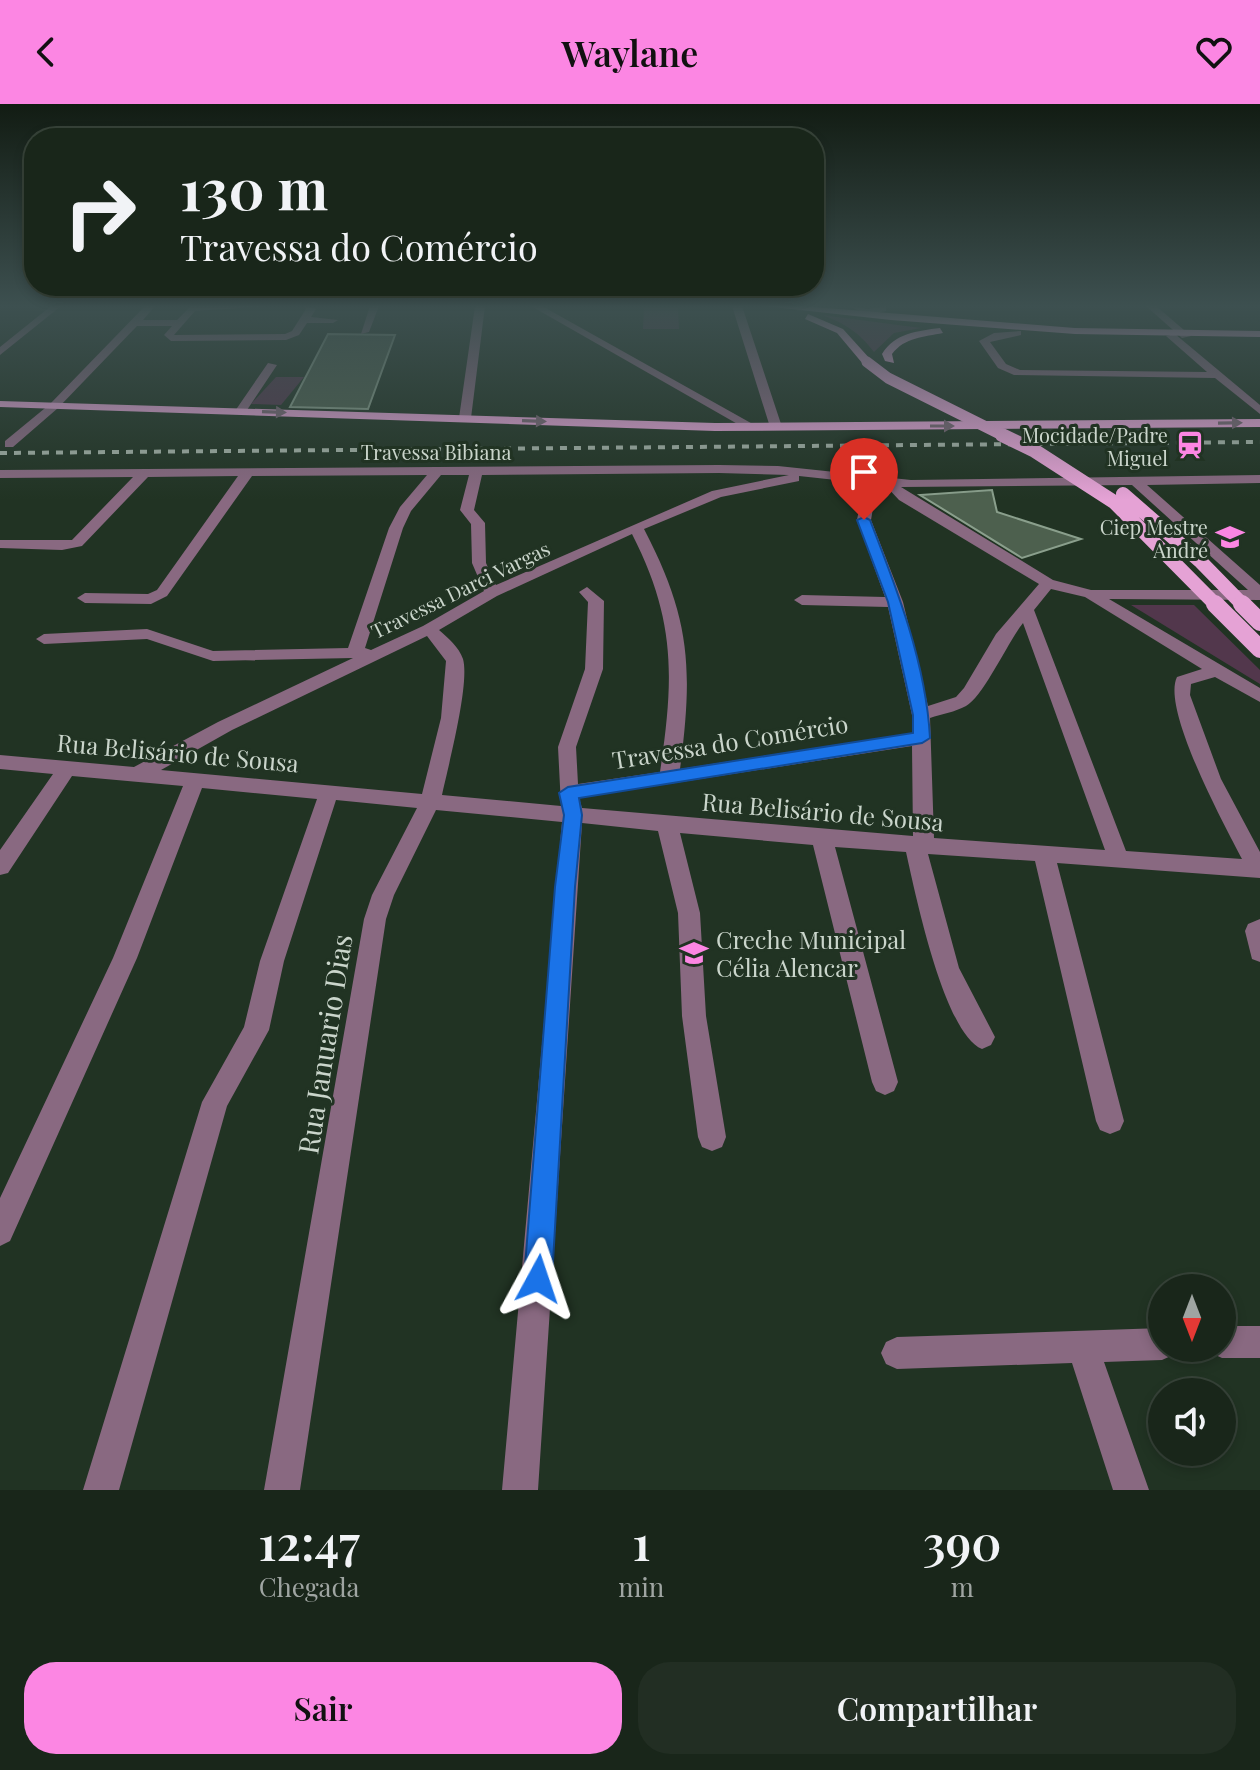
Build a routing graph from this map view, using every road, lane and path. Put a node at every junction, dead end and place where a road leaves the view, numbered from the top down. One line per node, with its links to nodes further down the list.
1 (88, 371): 12 (street)
2 (268, 371): 13 (street)
3 (471, 371): 15 (street)
4 (651, 371): 17 (street)
5 (758, 371): 18 (street)
6 (878, 371): 44 (main road, bridge)
7 (901, 371): 41 (main road, bridge)
8 (1015, 371): 10 (street)
9 (1211, 371): 10 (street)
10 (1216, 375): 14 (street)
11 (0, 404): 12 (main road)
12 (54, 406): 13 (main road); 19 (street)
13 (241, 411): 15 (main road, one-way to 15)
14 (1260, 411)
15 (465, 418): 17 (main road, one-way to 17)
16 (1260, 423): 18 (main road, one-way to 16)
17 (752, 427): 18 (main road)
18 (776, 427)
19 (9, 444)
20 (437, 471): 21 (street, Travessa Bibiana); 22 (street, Travessa Bibiana); 45 (street)
21 (476, 471): 25 (street, Travessa Bibiana); 34 (street)
22 (248, 472): 23 (street, Travessa Bibiana); 37 (street)
23 (144, 473): 24 (street, Travessa Bibiana); 31 (street)
24 (0, 474)
25 (813, 474): 28 (street, Travessa Bibiana); 30 (street, Travessa Darci Vargas)
26 (1133, 479): 27 (street, Travessa Bibiana); 29 (street, Travessa Bibiana); 36 (street)
27 (1260, 479)
28 (871, 482): 29 (street, Travessa Bibiana); 39 (street)
29 (891, 484): 32 (street)
30 (636, 527): 34 (street, Travessa Darci Vargas); 54 (street)
31 (0, 544)
32 (1048, 583): 35 (street); 40 (street)
33 (587, 592): 58 (street)
34 (492, 593): 42 (street, Travessa Darci Vargas)
35 (1090, 594): 36 (street); 47 (street)
36 (1260, 594)
37 (85, 598)
38 (802, 600): 39 (street)
39 (895, 602): 49 (street)
40 (1025, 607): 49 (street); 63 (street)
41 (1260, 622)
42 (429, 629): 46 (street, Travessa Darci Vargas); 57 (street, Rua Januario Dias)
43 (44, 639): 45 (street)
44 (1260, 649)
45 (355, 653): 46 (street)
46 (377, 653): 53 (street, Travessa Darci Vargas)
47 (1217, 670): 48 (street); 65 (street)
48 (1260, 696)
49 (921, 715): 50 (street)
50 (922, 738): 54 (street, Travessa do Comércio); 61 (street)
51 (0, 762): 52 (street, Rua Belisário de Sousa)
52 (67, 768): 53 (street, Rua Belisário de Sousa); 64 (street)
53 (138, 774): 55 (street, Rua Belisário de Sousa)
54 (669, 777): 58 (street, Travessa do Comércio)
55 (195, 780): 56 (street, Rua Belisário de Sousa); 72 (street)
56 (329, 792): 57 (street, Rua Belisário de Sousa); 78 (street)
57 (430, 802): 58 (street, Rua Belisário de Sousa); 79 (street, Rua Januario Dias)
58 (571, 804): 59 (street, Rua Belisário de Sousa); 80 (street)
59 (667, 824): 60 (street, Rua Belisário de Sousa); 71 (street)
60 (822, 838): 61 (street, Rua Belisário de Sousa); 69 (street)
61 (920, 845): 62 (street, Rua Belisário de Sousa); 68 (street)
62 (1044, 853): 63 (street, Rua Belisário de Sousa); 70 (street)
63 (1119, 860): 65 (street, Rua Belisário de Sousa)
64 (0, 867)
65 (1259, 869)
66 (1260, 929): 67 (street)
67 (1260, 952)
68 (982, 1037)
69 (885, 1082)
70 (1110, 1121)
71 (712, 1137)
72 (0, 1231)
73 (1236, 1342): 74 (street)
74 (1260, 1342)
75 (1148, 1345): 76 (street)
76 (1083, 1347): 77 (street); 81 (street)
77 (897, 1353)
78 (101, 1490)
79 (282, 1490)
80 (520, 1490)
81 (1131, 1490)

